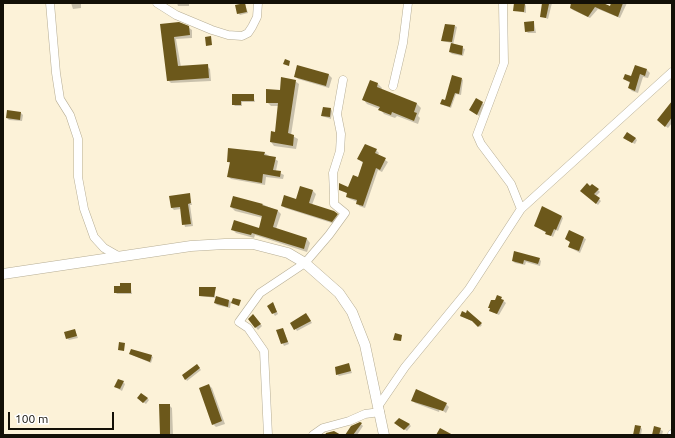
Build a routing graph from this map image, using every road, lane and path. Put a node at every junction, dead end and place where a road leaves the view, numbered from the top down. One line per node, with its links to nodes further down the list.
1 (50, 3): 10 (street)
2 (157, 3): 3 (street)
3 (258, 3)
4 (408, 3): 8 (street)
5 (503, 3): 9 (street)
6 (671, 75): 9 (street)
7 (342, 80): 11 (street)
8 (393, 86)
9 (521, 209): 13 (street)
10 (118, 256): 11 (street); 12 (street)
11 (305, 263): 13 (street); 14 (street)
12 (3, 274)
13 (379, 408): 15 (street); 16 (street)
14 (268, 435)
15 (313, 435)
16 (384, 435)

